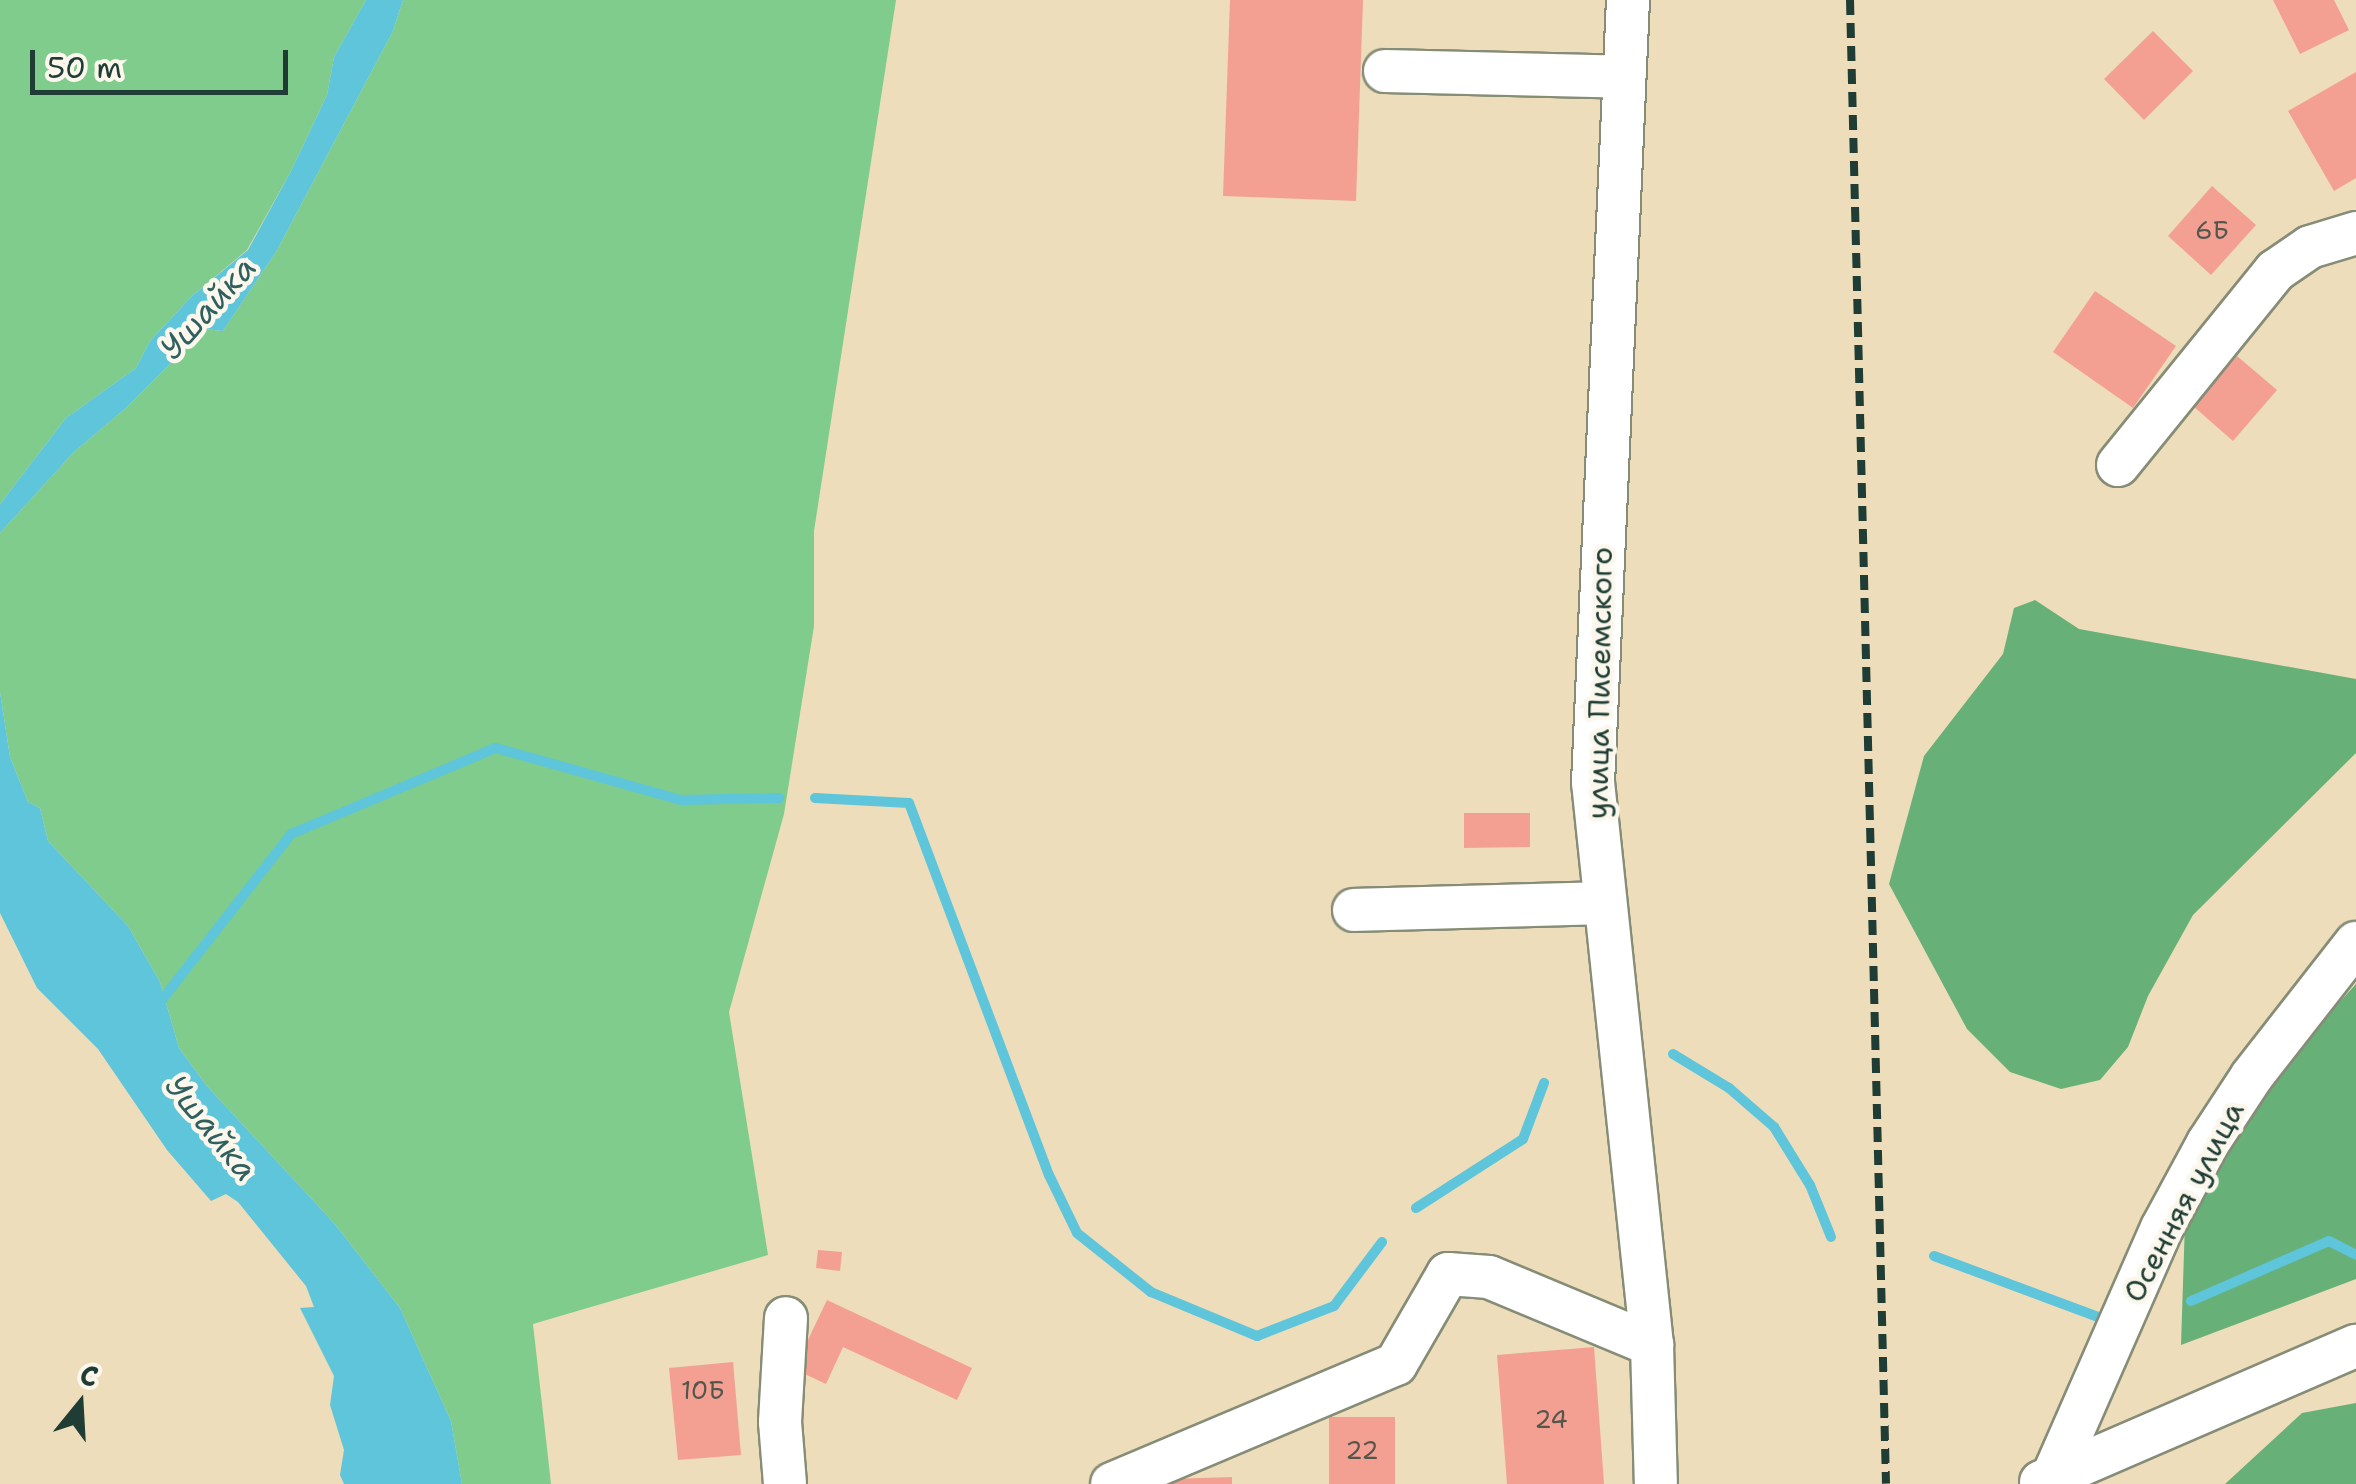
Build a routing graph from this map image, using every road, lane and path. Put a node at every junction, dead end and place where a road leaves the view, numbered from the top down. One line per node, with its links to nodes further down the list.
1 (1628, 0): 3 (street, улица Писемского)
2 (1384, 71): 3 (street)
3 (1624, 77): 6 (street, улица Писемского)
4 (2356, 233): 5 (street)
5 (2118, 465)
6 (1604, 903): 7 (street); 10 (street, улица Писемского)
7 (1354, 910)
8 (2356, 943): 12 (street, Осенняя улица)
9 (786, 1318): 13 (street)
10 (1652, 1345): 14 (street); 15 (street, улица Писемского)
11 (2356, 1346): 12 (street)
12 (2048, 1481)
13 (784, 1484)
14 (1112, 1484)
15 (1656, 1484)

